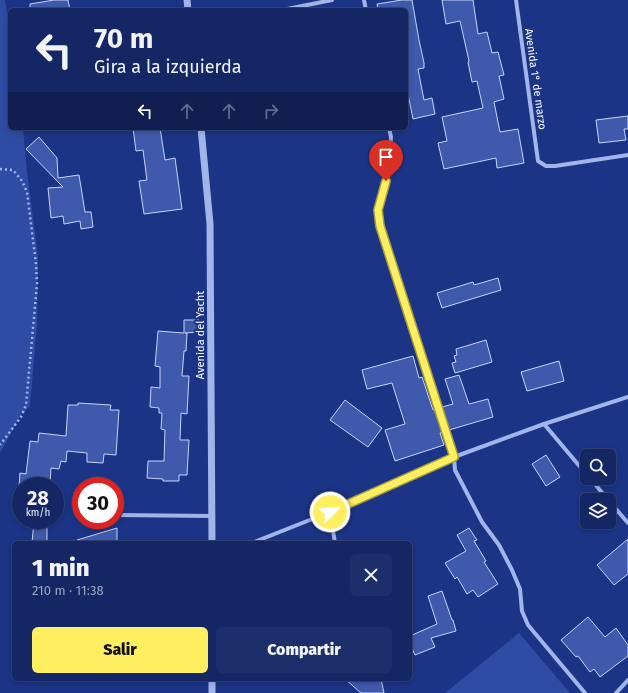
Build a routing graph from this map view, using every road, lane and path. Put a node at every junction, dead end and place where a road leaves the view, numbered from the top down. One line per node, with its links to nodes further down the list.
1 (332, 0): 3 (street)
2 (516, 0): 6 (street, Avenida 1° de marzo)
3 (292, 8)
4 (201, 130): 18 (street, Avenida del Yacht)
5 (389, 130): 11 (street)
6 (628, 155)
7 (0, 169): 10 (path)
8 (628, 396): 9 (street)
9 (544, 424): 11 (street); 12 (street)
10 (0, 444)
11 (454, 457): 16 (street); 26 (street)
12 (580, 467)
13 (596, 485): 14 (street)
14 (603, 493)
15 (616, 508): 19 (street)
16 (330, 512): 21 (street); 22 (street)
17 (124, 515): 18 (street)
18 (212, 516): 20 (street, Avenida del Yacht)
19 (628, 523)
20 (212, 541)
21 (257, 541)
22 (334, 541)
23 (628, 680): 27 (street)
24 (212, 681): 25 (street)
25 (212, 693)
26 (585, 693)
27 (616, 693)

